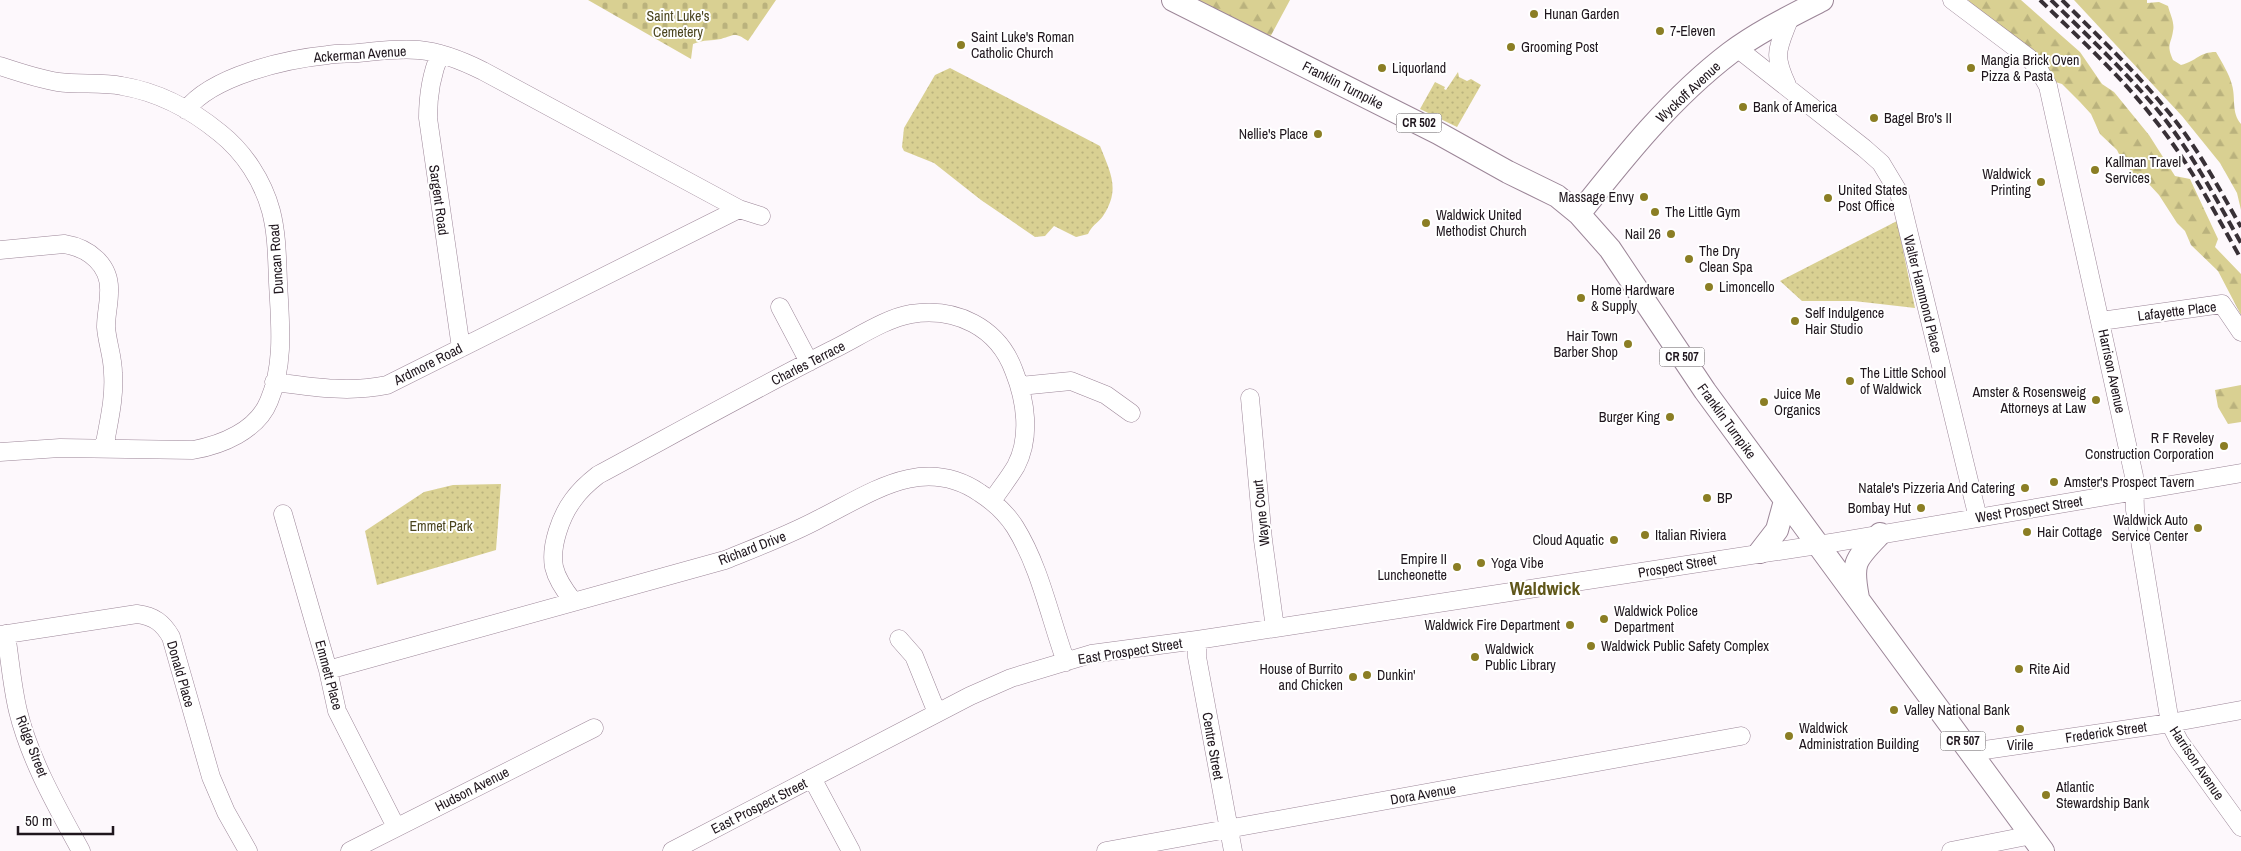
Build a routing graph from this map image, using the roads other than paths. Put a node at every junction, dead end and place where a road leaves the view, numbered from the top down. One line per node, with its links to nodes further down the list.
1 (1173, 0): 11 (main road, Franklin Turnpike / CR 502)
2 (1822, 0): 4 (main road, Wyckoff Avenue)
3 (1952, 0): 15 (street, Harrison Avenue)
4 (1790, 17): 5 (main road, Wyckoff Avenue); 8 (street, Walter Hammond Place)
5 (1737, 48): 8 (street, Walter Hammond Place); 11 (main road, Wyckoff Avenue)
6 (440, 54): 9 (street, Ackerman Avenue); 10 (street, Ackerman Avenue); 17 (street, Sargent Road)
7 (0, 66): 9 (street)
8 (1787, 86): 30 (street, Walter Hammond Place)
9 (186, 110): 19 (street, Duncan Road)
10 (739, 209): 12 (street, Ackerman Avenue); 17 (street, Ardmore Road)
11 (1579, 214): 28 (main road, Franklin Turnpike / CR 507)
12 (761, 216)
13 (0, 250): 23 (street)
14 (780, 307): 18 (street)
15 (2101, 321): 16 (street, Lafayette Place); 26 (street, Harrison Avenue)
16 (2241, 332)
17 (461, 348): 19 (street, Ardmore Road)
18 (809, 362): 20 (street, Charles Terrace); 35 (street, Charles Terrace)
19 (274, 382): 23 (street)
20 (1020, 386): 22 (street); 27 (street, Charles Terrace)
21 (1250, 398): 37 (street, Wayne Court)
22 (1131, 413)
23 (104, 449): 24 (street)
24 (0, 452)
25 (2241, 473): 26 (street, West Prospect Street)
26 (2135, 492): 30 (street, West Prospect Street); 45 (street, Harrison Avenue)
27 (992, 500): 35 (street, Richard Drive); 41 (street, Richard Drive)
28 (1785, 501): 32 (main road, Franklin Turnpike / CR 507); 33 (main road)
29 (282, 514): 42 (street, Emmett Place)
30 (1978, 518): 31 (street, West Prospect Street)
31 (1880, 534): 32 (street, West Prospect Street); 36 (main road)
32 (1817, 545): 33 (street, Prospect Street); 36 (main road, Franklin Turnpike / CR 507)
33 (1760, 552): 34 (street, Prospect Street)
34 (1538, 587): 37 (street, East Prospect Street)
35 (572, 601): 42 (street, Richard Drive)
36 (1859, 601): 48 (main road, Franklin Turnpike / CR 507)
37 (1275, 628): 40 (street, East Prospect Street)
38 (3, 635): 54 (street, Ridge Street); 55 (street, Donald Place)
39 (899, 639): 44 (street)
40 (1197, 640): 41 (street, East Prospect Street); 52 (street, Centre Street)
41 (1066, 662): 44 (street, East Prospect Street)
42 (328, 670): 50 (street, Emmett Place)
43 (2241, 710): 45 (street, Frederick Street)
44 (937, 713): 49 (street, East Prospect Street)
45 (2170, 723): 48 (street, Frederick Street); 51 (street, Harrison Avenue)
46 (594, 728): 50 (street, Hudson Avenue)
47 (1741, 736): 52 (street, Dora Avenue)
48 (1971, 752): 53 (main road, Franklin Turnpike / CR 507)
49 (812, 778): 57 (street, East Prospect Street); 58 (street)
50 (396, 827): 56 (street, Hudson Avenue)
51 (2241, 827)
52 (1228, 828): 59 (street, Dora Avenue); 60 (street, Centre Street)
53 (2038, 843): 61 (street)
54 (82, 851)
55 (248, 851)
56 (350, 851)
57 (672, 851)
58 (851, 851)
59 (1106, 851)
60 (1233, 851)
61 (1951, 851)

